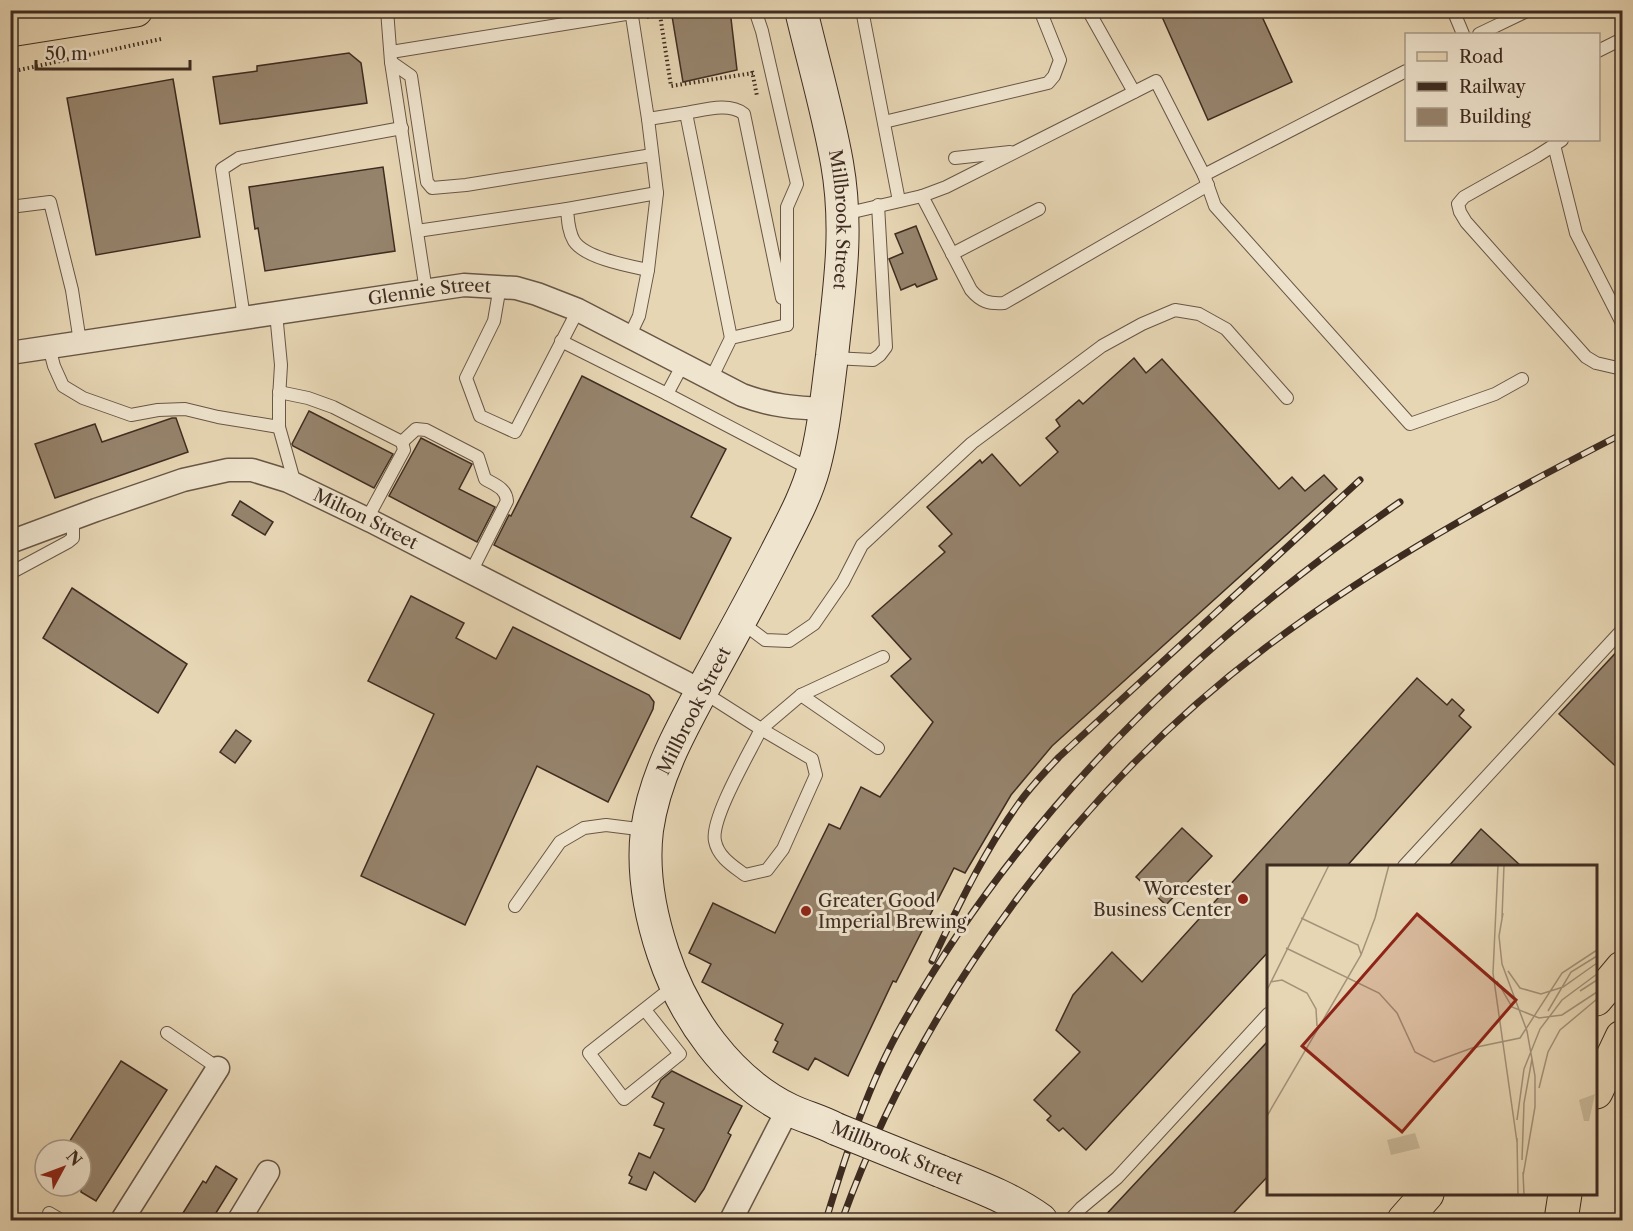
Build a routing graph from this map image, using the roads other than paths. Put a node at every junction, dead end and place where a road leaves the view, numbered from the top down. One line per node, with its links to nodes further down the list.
1 (136, 10): 11 (main road)
2 (387, 10): 16 (lane)
3 (755, 10): 45 (lane)
4 (801, 10): 35 (main road, Millbrook Street)
5 (862, 10): 21 (lane)
6 (1041, 10): 21 (lane)
7 (1088, 10): 18 (lane)
8 (1453, 10): 12 (lane)
9 (1529, 10): 13 (lane)
10 (631, 12): 16 (lane); 20 (lane)
11 (10, 30)
12 (1463, 33)
13 (1481, 33)
14 (1623, 39): 15 (lane)
15 (1600, 50)
16 (391, 57): 22 (lane); 25 (lane)
17 (1405, 72): 27 (lane)
18 (1134, 92): 24 (lane); 27 (lane)
19 (686, 113): 20 (lane); 45 (lane); 47 (lane)
20 (648, 119): 25 (lane)
21 (884, 122): 30 (lane)
22 (402, 128): 36 (lane); 43 (lane)
23 (1558, 142): 44 (lane); 54 (lane)
24 (1018, 151): 26 (lane); 29 (lane)
25 (652, 155): 28 (lane)
26 (955, 158)
27 (1206, 180): 37 (lane); 56 (lane)
28 (657, 193): 33 (lane); 38 (lane)
29 (922, 196): 30 (lane); 37 (lane)
30 (899, 201): 31 (lane)
31 (878, 205): 35 (lane); 52 (lane)
32 (10, 207): 49 (lane)
33 (567, 208): 36 (lane); 38 (lane)
34 (1039, 209): 37 (lane)
35 (843, 215): 52 (main road, Millbrook Street)
36 (417, 231): 40 (lane)
37 (952, 254)
38 (648, 270): 46 (lane)
39 (500, 286): 40 (street, Glennie Street); 41 (street, Glennie Street); 48 (lane)
40 (426, 291): 42 (street, Glennie Street)
41 (578, 310): 46 (street, Glennie Street); 48 (lane)
42 (276, 313): 43 (street, Glennie Street); 57 (lane)
43 (244, 318): 49 (street, Glennie Street)
44 (1623, 323)
45 (787, 325): 47 (lane)
46 (629, 338): 53 (street, Glennie Street)
47 (731, 338): 55 (lane)
48 (561, 341): 58 (lane)
49 (80, 342): 50 (street, Glennie Street)
50 (49, 347): 51 (street, Glennie Street); 61 (lane)
51 (10, 353)
52 (831, 358): 60 (main road, Millbrook Street)
53 (683, 364): 55 (street, Glennie Street); 58 (lane)
54 (1623, 369)
55 (711, 379): 60 (street, Glennie Street)
56 (1522, 380)
57 (279, 392): 61 (lane); 62 (lane)
58 (667, 394): 63 (lane)
59 (1287, 398): 70 (lane)
60 (827, 409): 63 (main road, Millbrook Street)
61 (279, 427): 64 (lane)
62 (402, 442): 66 (lane); 69 (lane)
63 (814, 471): 70 (main road, Millbrook Street)
64 (295, 484): 65 (street, Milton Street); 66 (street, Milton Street)
65 (73, 518): 67 (street, Milton Street); 68 (lane)
66 (367, 519): 69 (street, Milton Street)
67 (10, 542)
68 (10, 571)
69 (471, 572): 73 (street, Milton Street)
70 (740, 621): 73 (main road, Millbrook Street)
71 (1623, 630): 78 (lane)
72 (883, 657): 74 (lane)
73 (702, 691): 75 (lane); 77 (main road, Millbrook Street)
74 (801, 695): 75 (lane); 76 (lane)
75 (761, 729): 75 (lane)
76 (878, 748)
77 (647, 830): 79 (lane); 81 (main road, Millbrook Street)
78 (1406, 865)
79 (515, 906)
80 (1623, 968): 82 (main road)
81 (675, 986): 83 (lane); 89 (main road, Millbrook Street)
82 (1597, 998)
83 (645, 1010): 83 (lane)
84 (1267, 1016): 99 (lane)
85 (167, 1034): 87 (lane)
86 (1623, 1037): 88 (main road)
87 (218, 1068): 95 (street)
88 (1597, 1090)
89 (788, 1109): 97 (street); 98 (main road, Millbrook Street, bridge)
90 (268, 1172): 96 (street)
91 (1426, 1195): 100 (main road)
92 (1565, 1195): 101 (main road)
93 (49, 1213): 94 (lane)
94 (61, 1221)
95 (122, 1221)
96 (239, 1221)
97 (730, 1221)
98 (1041, 1221)
99 (1070, 1221)
100 (1404, 1221)
101 (1562, 1221)

